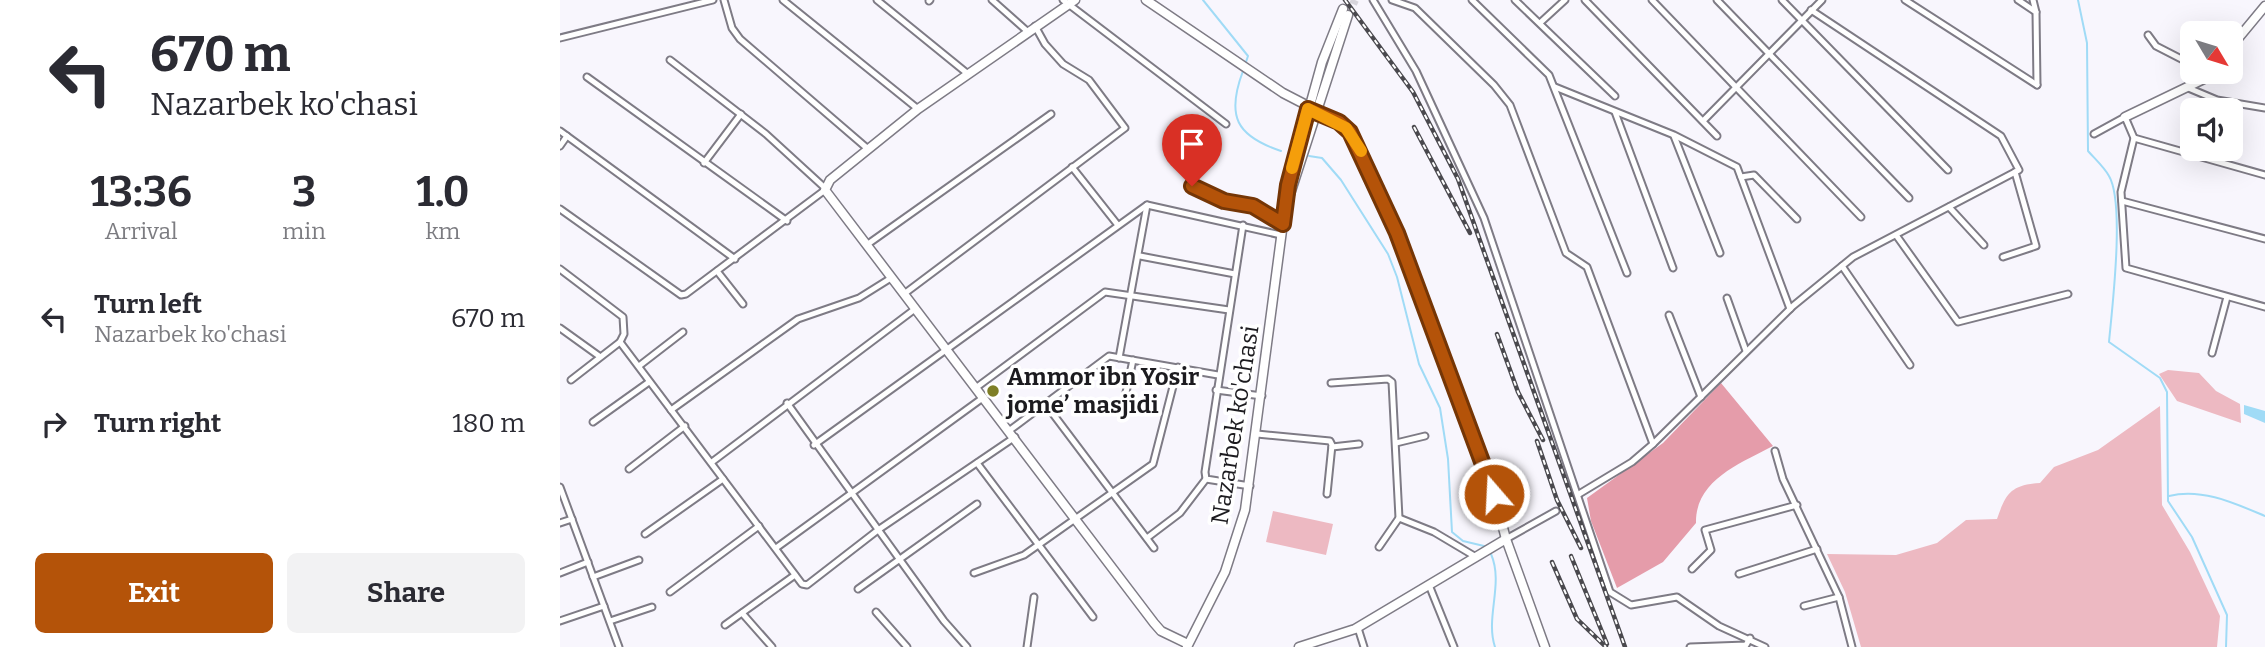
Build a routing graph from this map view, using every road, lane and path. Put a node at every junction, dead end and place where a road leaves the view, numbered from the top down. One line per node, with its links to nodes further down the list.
1 (713, 0): 30 (street)
2 (724, 0): 57 (street)
3 (783, 0): 42 (street)
4 (877, 0): 34 (street)
5 (992, 0): 27 (street)
6 (1146, 0): 43 (main road)
7 (1373, 0): 150 (street)
8 (1392, 0): 137 (street)
9 (1472, 0): 37 (street)
10 (1516, 0): 26 (street)
11 (1564, 0): 26 (street)
12 (1585, 0): 48 (street)
13 (1652, 0): 38 (street)
14 (1717, 0): 31 (street)
15 (1782, 0): 25 (street)
16 (1822, 0): 22 (street)
17 (1905, 0): 24 (street)
18 (2018, 0): 24 (street)
19 (2033, 0): 24 (street)
20 (1069, 2): 27 (main road); 49 (street)
21 (2265, 6): 28 (main road)
22 (1811, 10): 25 (street); 61 (street)
23 (1345, 12): 43 (main road, Nazarbek ko'chasi)
24 (2036, 12)
25 (1802, 20): 31 (street); 60 (street)
26 (1541, 22): 40 (street)
27 (1031, 29): 34 (main road); 59 (street)
28 (2244, 31)
29 (2148, 35): 32 (street)
30 (560, 38)
31 (1769, 54): 38 (street); 66 (street)
32 (2180, 58)
33 (670, 60): 45 (street)
34 (968, 74): 42 (main road)
35 (587, 77): 58 (street)
36 (2191, 84): 39 (main road)
37 (1555, 87): 44 (street); 90 (street)
38 (1736, 87): 48 (street); 71 (street)
39 (2186, 87): 41 (street); 47 (main road)
40 (1615, 96)
41 (2265, 107)
42 (918, 109): 57 (main road)
43 (1312, 110): 75 (main road, Nazarbek ko'chasi); 162 (main road)
44 (1615, 112): 52 (street); 87 (street)
45 (741, 114): 58 (street); 65 (street)
46 (1051, 114): 80 (street)
47 (2125, 117): 51 (street); 55 (street)
48 (1703, 121): 53 (street)
49 (1226, 124)
50 (560, 131): 54 (street)
51 (2094, 134)
52 (1674, 135): 63 (street); 82 (street)
53 (1717, 135)
54 (567, 136): 56 (street); 85 (street)
55 (2134, 138): 62 (street); 67 (street)
56 (560, 146)
57 (868, 149): 65 (main road)
58 (704, 163): 73 (street)
59 (1072, 167): 74 (street); 93 (street)
60 (1948, 170)
61 (2015, 172): 69 (street); 84 (street)
62 (2265, 175)
63 (1741, 177): 72 (street); 101 (street)
64 (1192, 186): 75 (street)
65 (825, 189): 73 (street); 80 (main road)
66 (1909, 198)
67 (2122, 201): 79 (street); 96 (street)
68 (1147, 205): 74 (street); 76 (street); 83 (street)
69 (1949, 207): 78 (street); 81 (street)
70 (560, 208): 89 (street)
71 (1861, 217)
72 (1797, 219)
73 (787, 221): 85 (street)
74 (1117, 224): 107 (street)
75 (1283, 224): 77 (main road, Nazarbek ko'chasi)
76 (1243, 225): 77 (street); 91 (street)
77 (1281, 235): 122 (main road, Nazarbek ko'chasi)
78 (1896, 235): 86 (street); 94 (street)
79 (2265, 239)
80 (869, 244): 92 (main road)
81 (1983, 245)
82 (1720, 253)
83 (1140, 256): 91 (street); 95 (street)
84 (2003, 257)
85 (735, 259): 89 (street)
86 (1842, 266): 101 (street); 113 (street)
87 (1673, 268)
88 (560, 269): 106 (street)
89 (717, 271): 98 (street)
90 (1627, 273)
91 (1235, 274): 102 (street)
92 (891, 278): 93 (main road); 127 (street)
93 (904, 294): 100 (main road)
94 (2068, 294)
95 (1132, 296): 102 (street); 111 (street); 120 (street)
96 (2227, 297): 99 (street); 109 (street)
97 (1727, 298): 108 (street)
98 (743, 304)
99 (2265, 307)
100 (915, 309): 107 (main road); 126 (street)
101 (1790, 309): 108 (street)
102 (1229, 310): 116 (street)
103 (1669, 314): 124 (street)
104 (560, 328): 110 (street)
105 (683, 332): 114 (street)
106 (620, 342): 110 (street); 114 (street)
107 (945, 348): 120 (main road); 135 (street)
108 (1746, 351): 124 (street)
109 (2212, 353)
110 (599, 356): 117 (street)
111 (1119, 358): 112 (street); 125 (street)
112 (1133, 360): 115 (street); 128 (street)
113 (1909, 365)
114 (639, 366): 118 (street)
115 (1178, 367): 116 (street); 147 (street)
116 (1218, 375): 121 (street)
117 (571, 380)
118 (649, 382): 127 (street); 129 (street)
119 (1331, 383): 134 (street)
120 (977, 387): 123 (main road)
121 (1216, 390): 122 (street); 143 (street)
122 (1262, 396): 132 (main road, Nazarbek ko'chasi)
123 (984, 397): 131 (main road); 148 (street)
124 (1700, 397): 137 (street)
125 (1044, 402): 131 (street); 147 (street)
126 (787, 403): 135 (street); 140 (street)
127 (671, 410): 130 (street)
128 (1122, 411)
129 (593, 422)
130 (685, 426): 140 (street); 142 (street)
131 (1012, 433): 141 (street); 154 (main road)
132 (1257, 435): 138 (street); 145 (main road, Nazarbek ko'chasi)
133 (1425, 436): 134 (street)
134 (1396, 443): 155 (street)
135 (814, 444): 148 (street)
136 (1359, 444): 138 (street)
137 (1653, 444): 150 (street)
138 (1332, 447): 149 (street)
139 (1775, 451): 152 (street)
140 (712, 462): 144 (street)
141 (978, 463): 159 (street); 163 (street)
142 (629, 469)
143 (1206, 478): 145 (street); 161 (street)
144 (723, 479): 158 (street); 160 (street)
145 (1250, 486): 194 (main road, Nazarbek ko'chasi)
146 (560, 487): 156 (street)
147 (1111, 491): 154 (street); 161 (street)
148 (852, 492): 159 (street); 165 (street)
149 (1327, 494)
150 (1579, 494): 193 (street)
151 (977, 504): 169 (street)
152 (1797, 505): 167 (street); 172 (street)
153 (1556, 511): 162 (street)
154 (1075, 517): 163 (street); 194 (main road)
155 (1399, 518): 164 (street); 168 (street)
156 (572, 519): 157 (street); 171 (street)
157 (560, 523)
158 (759, 526): 165 (street); 180 (street)
159 (878, 530): 169 (street); 176 (street)
160 (645, 534)
161 (1147, 538): 166 (street)
162 (1507, 539): 168 (main road); 203 (main road)
163 (1037, 545): 174 (street); 188 (street)
164 (1379, 547)
165 (776, 548): 176 (street)
166 (1154, 548)
167 (1817, 549): 175 (street); 182 (street)
168 (1476, 557): 178 (main road)
169 (899, 559): 179 (street); 198 (street)
170 (639, 560): 177 (street)
171 (588, 562): 173 (street); 177 (street)
172 (1692, 569)
173 (560, 573)
174 (974, 573)
175 (1739, 574)
176 (795, 575): 187 (street)
177 (593, 577): 183 (street)
178 (1429, 585): 192 (main road); 202 (street)
179 (859, 589)
180 (670, 592)
181 (1034, 597): 199 (street)
182 (1839, 597): 184 (street); 207 (street)
183 (604, 606): 189 (street); 190 (street)
184 (1804, 606)
185 (652, 607): 190 (street)
186 (876, 612): 197 (street)
187 (742, 613): 191 (street); 196 (street)
188 (1093, 617)
189 (560, 621)
190 (610, 621): 195 (street)
191 (724, 625)
192 (1358, 628): 200 (main road); 201 (street)
193 (1751, 638): 205 (street); 206 (street)
194 (1187, 646)
195 (620, 647)
196 (772, 647)
197 (907, 647)
198 (967, 647)
199 (1027, 647)
200 (1299, 647)
201 (1364, 647)
202 (1454, 647)
203 (1545, 647)
204 (1690, 647): 205 (street)
205 (1718, 647)
206 (1765, 647)
207 (1852, 647)

